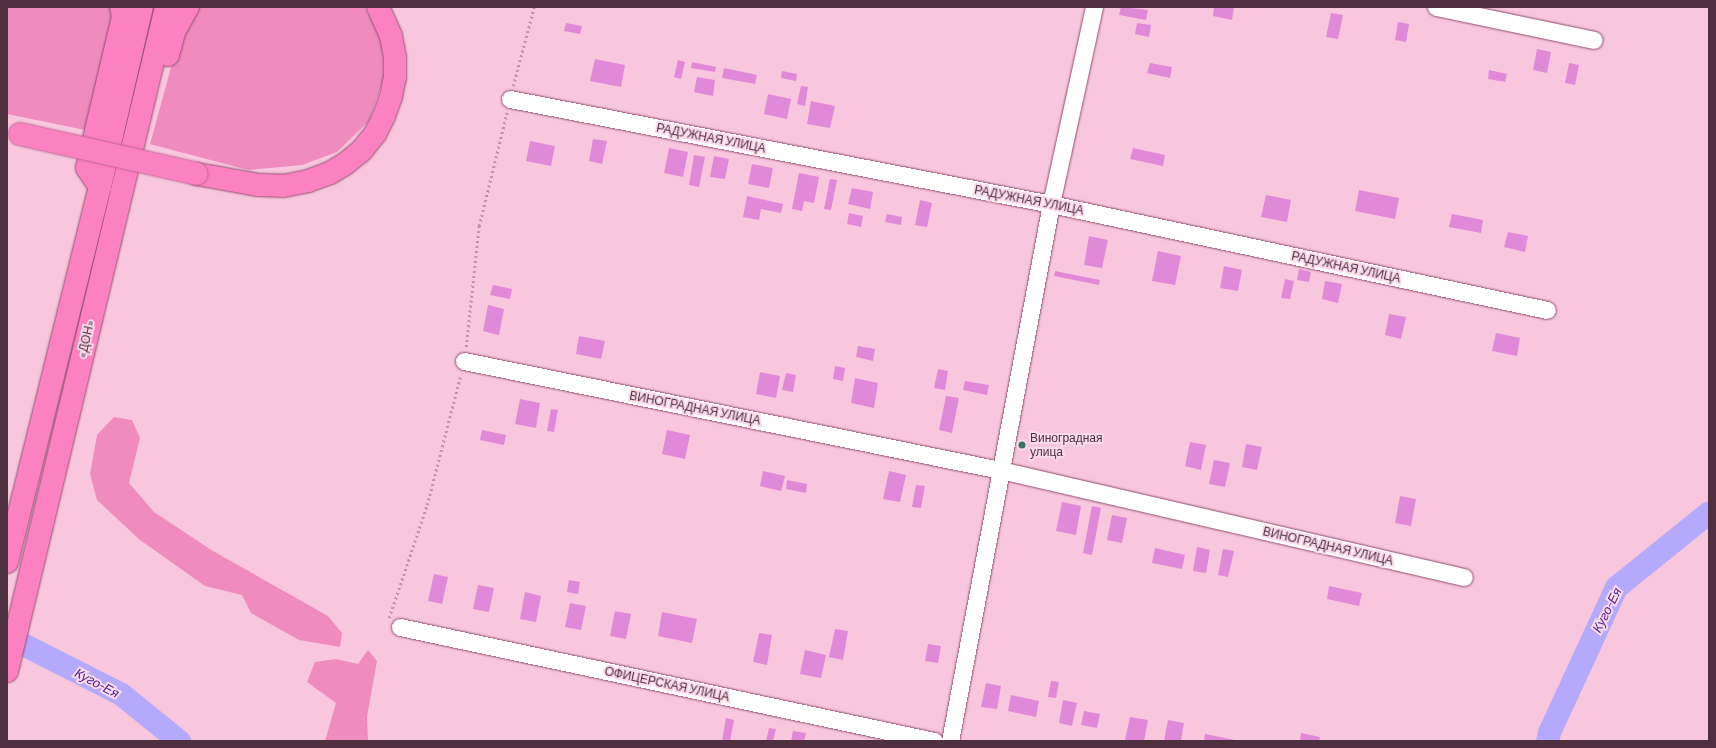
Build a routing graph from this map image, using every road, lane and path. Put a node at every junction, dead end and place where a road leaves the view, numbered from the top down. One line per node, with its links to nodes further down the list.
1 (121, 7): 12 (highway)
2 (142, 7): 12 (highway, «ДОН»)
3 (166, 7): 14 (highway, «ДОН»)
4 (188, 7): 14 (highway)
5 (378, 7): 11 (highway, bridge)
6 (534, 7): 10 (path)
7 (1094, 7): 13 (street)
8 (1436, 7): 9 (street)
9 (1594, 40)
10 (510, 99): 13 (street, РАДУЖНАЯ УЛИЦА); 16 (path)
11 (14, 132)
12 (100, 188): 18 (highway, «ДОН»)
13 (1051, 204): 15 (street, РАДУЖНАЯ УЛИЦА); 17 (street)
14 (115, 220): 21 (highway, «ДОН»)
15 (1547, 310)
16 (464, 361): 17 (street, ВИНОГРАДНАЯ УЛИЦА); 20 (path)
17 (1000, 470): 19 (street, ВИНОГРАДНАЯ УЛИЦА); 23 (street)
18 (7, 562)
19 (1464, 577)
20 (400, 627): 22 (street, ОФИЦЕРСКАЯ УЛИЦА)
21 (7, 671)
22 (934, 741)
23 (950, 741)

